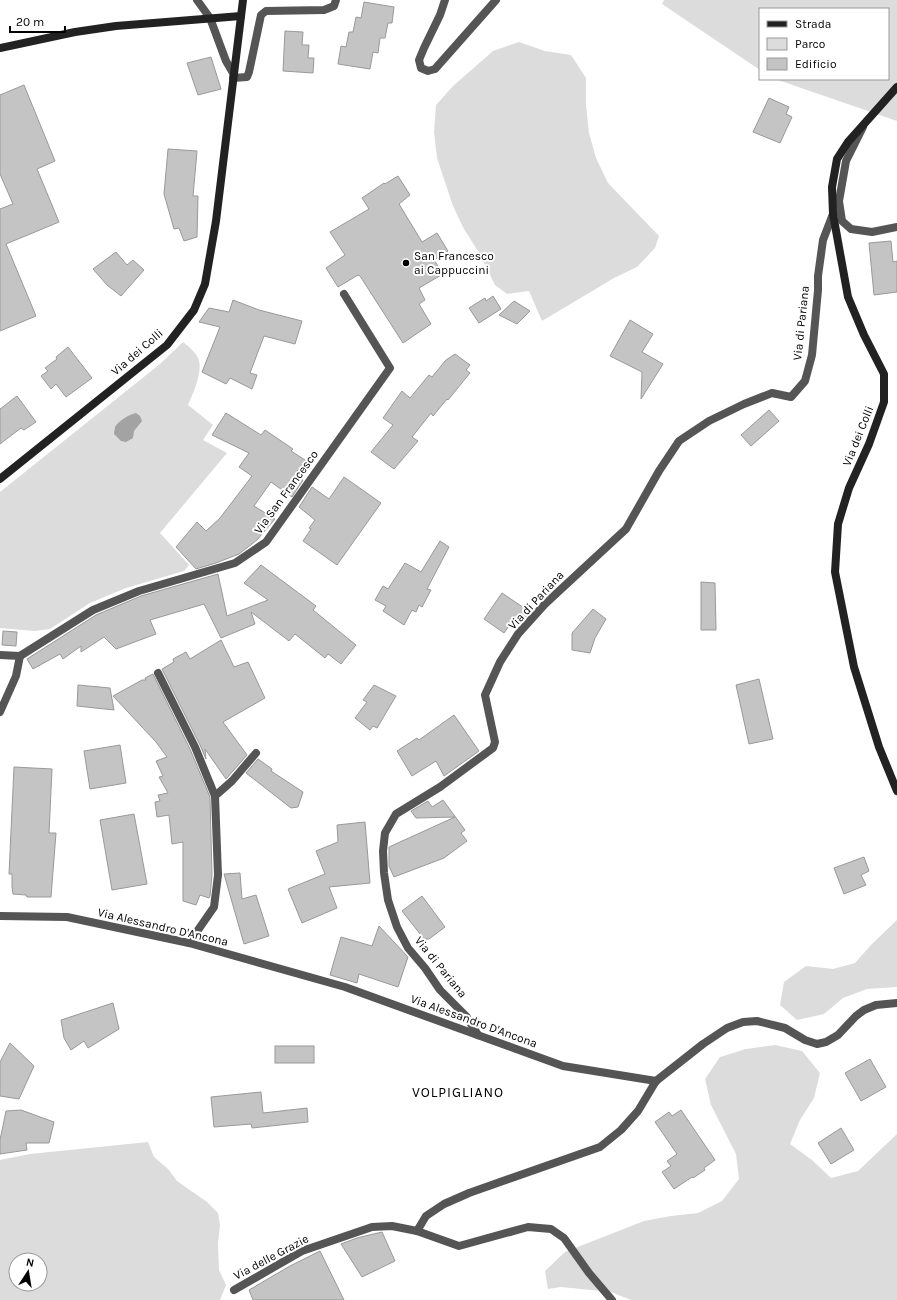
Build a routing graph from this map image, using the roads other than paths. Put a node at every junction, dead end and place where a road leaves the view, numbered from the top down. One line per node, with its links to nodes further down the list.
1 (197, 0): 7 (street)
2 (243, 0): 6 (street, Via dei Colli)
3 (336, 0): 9 (street)
4 (445, 0): 5 (street)
5 (496, 0)
6 (240, 16): 7 (street); 9 (street, Via dei Colli)
7 (210, 18): 8 (street); 9 (street)
8 (0, 48)
9 (233, 76): 15 (street, Via dei Colli)
10 (897, 86): 11 (street, Via dei Colli)
11 (867, 119): 12 (street, Via dei Colli); 13 (street)
12 (833, 214): 21 (street, Via dei Colli); 26 (street, Via di Pariana)
13 (897, 227)
14 (344, 294): 17 (street, Via San Francesco)
15 (0, 479)
16 (0, 655): 17 (street)
17 (20, 656): 19 (street)
18 (158, 673): 22 (street)
19 (0, 712)
20 (256, 753): 22 (street)
21 (897, 791)
22 (215, 796): 24 (street)
23 (0, 916): 24 (street, Via Alessandro D'Ancona)
24 (189, 943): 26 (street, Via Alessandro D'Ancona)
25 (897, 1004): 27 (street)
26 (478, 1035): 27 (street, Via Alessandro D'Ancona)
27 (656, 1081): 28 (street)
28 (416, 1231): 29 (street, Via delle Grazie); 30 (street, Via delle Grazie)
29 (234, 1290)
30 (612, 1300)

